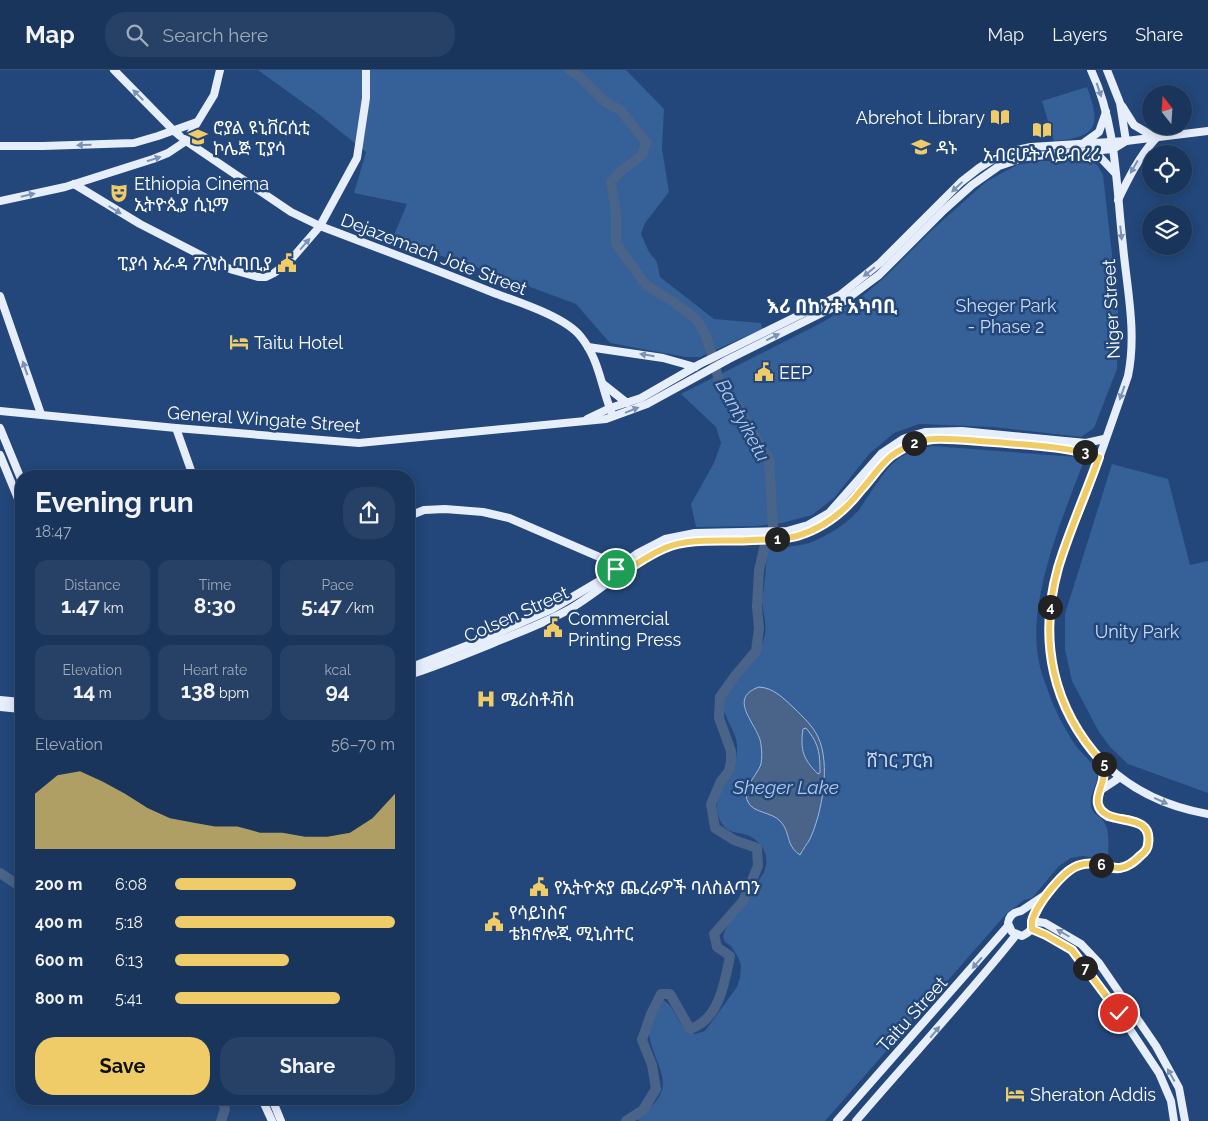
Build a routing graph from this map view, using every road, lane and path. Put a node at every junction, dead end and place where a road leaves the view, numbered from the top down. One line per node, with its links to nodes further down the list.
1 (114, 70): 9 (main road, Dejazemach Jote Street, one-way to 1)
2 (220, 70): 8 (main road)
3 (366, 70): 23 (main road)
4 (1091, 70): 7 (main road, Niger Street, one-way to 7)
5 (1107, 70): 6 (main road)
6 (1120, 103): 11 (main road); 13 (main road)
7 (1106, 111): 14 (main road, Niger Street); 16 (main road)
8 (197, 122): 9 (main road); 12 (main road)
9 (174, 131): 12 (main road, Dejazemach Jote Street); 15 (main road, one-way to 15)
10 (1208, 131): 11 (main road)
11 (1156, 138): 13 (main road); 21 (main road, one-way to 21)
12 (186, 141): 20 (main road, one-way to 12); 23 (main road, Dejazemach Jote Street)
13 (1126, 141): 14 (main road, General Wingate Street)
14 (1113, 145): 16 (main road, General Wingate Street); 18 (main road, Niger Street)
15 (0, 146)
16 (1083, 148): 17 (main road, General Wingate Street); 18 (main road); 19 (main road, General Wingate Street)
17 (979, 168): 19 (main road); 26 (main road, General Wingate Street, one-way to 26)
18 (1116, 174): 21 (main road, Niger Street)
19 (984, 175): 26 (main road, General Wingate Street, one-way to 19)
20 (74, 184): 22 (main road, one-way to 20); 23 (main road, one-way to 23)
21 (1118, 200): 38 (main road, Niger Street, one-way to 38)
22 (0, 201)
23 (320, 226): 25 (main road, Dejazemach Jote Street)
24 (0, 296): 32 (main road, one-way to 24)
25 (588, 346): 27 (main road, one-way to 25); 28 (main road, Dejazemach Jote Street)
26 (728, 355): 27 (main road, General Wingate Street); 33 (main road, General Wingate Street, one-way to 26)
27 (697, 365): 29 (main road, General Wingate Street)
28 (604, 384): 29 (main road); 30 (main road, Dejazemach Jote Street)
29 (628, 403): 30 (main road, General Wingate Street)
30 (610, 408): 33 (main road, Dejazemach Jote Street); 34 (main road, General Wingate Street)
31 (0, 411): 32 (main road, General Wingate Street)
32 (41, 414): 36 (main road, General Wingate Street)
33 (614, 417): 34 (main road, General Wingate Street)
34 (585, 420): 36 (main road, General Wingate Street)
35 (0, 428): 41 (main road)
36 (176, 428): 42 (main road)
37 (915, 439): 38 (main road); 40 (main road); 45 (main road, Colsen Street)
38 (1104, 439): 40 (main road, Niger Street)
39 (0, 455): 43 (main road)
40 (1099, 457): 51 (main road, Niger Street)
41 (17, 470)
42 (189, 470)
43 (15, 491)
44 (415, 514): 45 (main road)
45 (618, 572): 46 (main road, Colsen Street)
46 (415, 669)
47 (0, 700): 48 (main road)
48 (15, 701)
49 (0, 707): 50 (main road)
50 (15, 708)
51 (1104, 764): 52 (main road, Niger Street); 53 (main road)
52 (1118, 778): 53 (main road); 54 (main road, Niger Street, one-way to 54)
53 (1101, 790): 55 (main road)
54 (1208, 814)
55 (1048, 893): 56 (main road); 57 (main road)
56 (1021, 911): 57 (main road); 58 (main road)
57 (1032, 925): 59 (main road); 74 (main road); 75 (main road, one-way to 57)
58 (1008, 926): 59 (main road); 60 (main road, Taitu Street, one-way to 60)
59 (1016, 935): 61 (main road, Taitu Street, one-way to 59)
60 (906, 1042): 61 (main road); 62 (main road, Taitu Street)
61 (917, 1052): 63 (main road, Taitu Street)
62 (895, 1056): 63 (main road); 64 (main road, Taitu Street)
63 (905, 1065): 65 (main road, Taitu Street)
64 (871, 1081): 65 (main road); 66 (main road, Taitu Street)
65 (882, 1090): 67 (main road, Taitu Street)
66 (859, 1095): 67 (main road); 72 (main road, Taitu Street)
67 (870, 1104): 73 (main road, Taitu Street)
68 (265, 1105): 70 (main road)
69 (274, 1105): 71 (main road)
70 (272, 1121)
71 (281, 1121)
72 (837, 1121)
73 (856, 1121)
74 (1174, 1121)
75 (1185, 1121)

